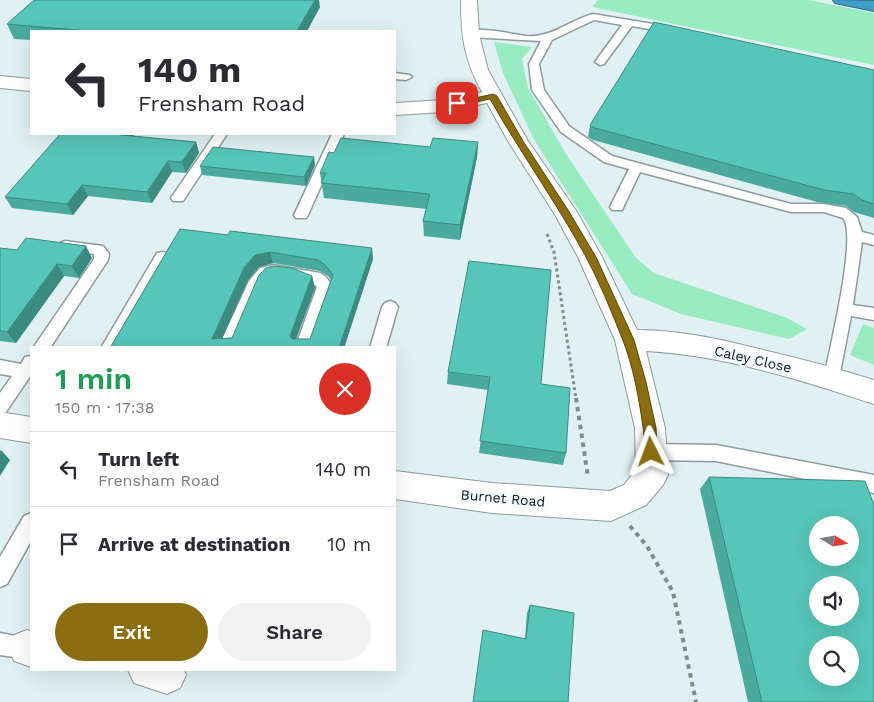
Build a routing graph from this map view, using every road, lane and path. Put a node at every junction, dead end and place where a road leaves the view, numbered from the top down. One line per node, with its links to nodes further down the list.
1 (469, 0): 6 (street)
2 (841, 0): 3 (highway)
3 (874, 6)
4 (629, 23): 5 (lane); 7 (lane); 8 (lane)
5 (678, 33)
6 (470, 34): 7 (lane); 11 (street)
7 (548, 38): 15 (lane)
8 (600, 62)
9 (0, 82): 10 (street)
10 (30, 85)
11 (493, 96): 12 (street); 27 (street)
12 (396, 109)
13 (220, 135): 16 (lane)
14 (338, 135): 18 (lane)
15 (636, 166): 17 (lane); 20 (lane)
16 (178, 198)
17 (617, 207)
18 (301, 216)
19 (545, 228): 43 (path)
20 (856, 235): 21 (lane); 25 (lane)
21 (874, 240)
22 (51, 244): 28 (lane)
23 (162, 257): 29 (lane)
24 (390, 307): 32 (lane)
25 (844, 309): 26 (lane); 35 (lane)
26 (874, 314)
27 (629, 340): 35 (street, Caley Close); 40 (street)
28 (42, 346)
29 (110, 346)
30 (227, 346): 31 (lane)
31 (304, 346)
32 (379, 346)
33 (28, 366): 34 (lane); 37 (lane)
34 (0, 367)
35 (832, 378): 36 (street, Caley Close)
36 (874, 392)
37 (0, 407)
38 (0, 425): 39 (street)
39 (30, 430)
40 (651, 452): 41 (lane); 43 (street)
41 (874, 484)
42 (396, 485): 43 (street, Burnet Road)
43 (601, 505): 46 (path)
44 (30, 524): 45 (lane)
45 (0, 577)
46 (696, 702)

